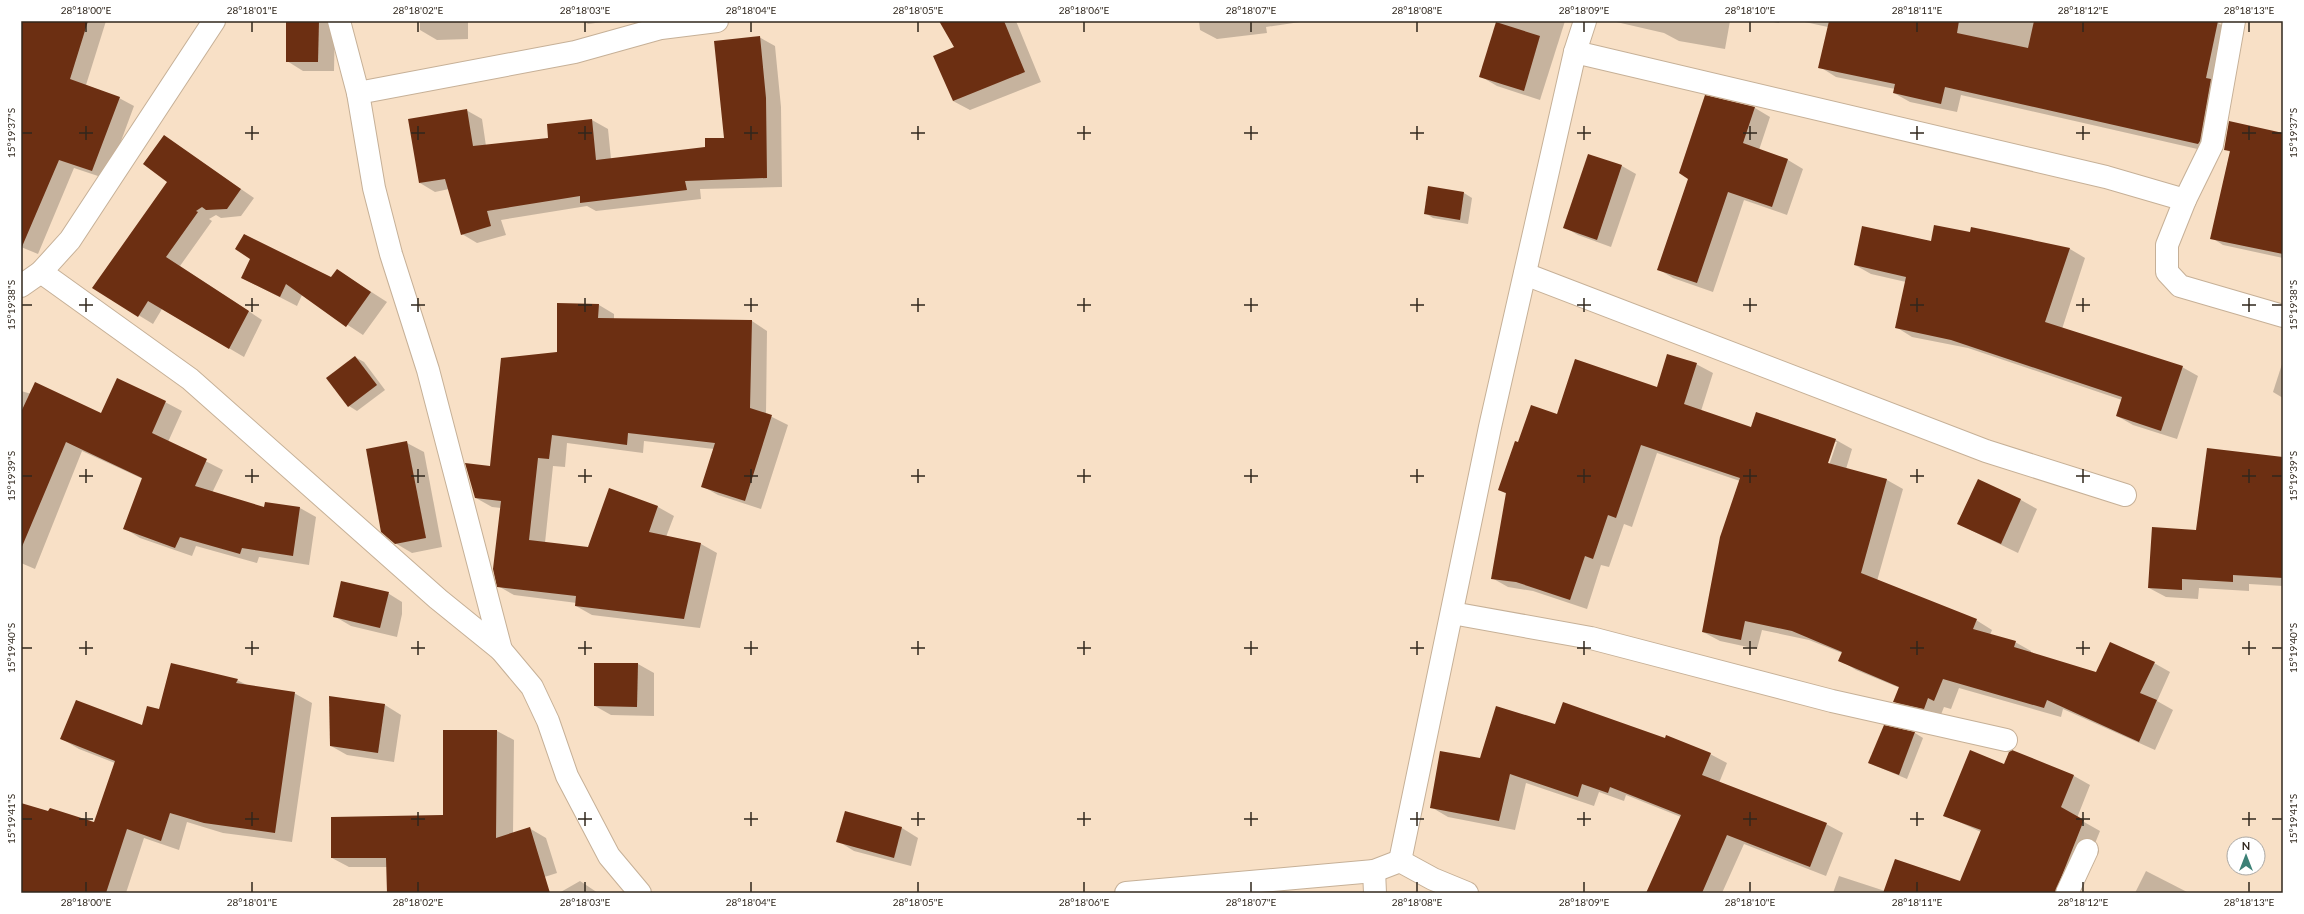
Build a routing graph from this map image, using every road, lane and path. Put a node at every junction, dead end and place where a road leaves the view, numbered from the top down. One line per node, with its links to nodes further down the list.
1 (214, 21): 9 (street)
2 (339, 21): 7 (street)
3 (717, 21): 7 (street)
4 (1585, 21): 6 (street)
5 (2234, 21): 8 (street)
6 (1575, 52): 8 (street); 10 (street)
7 (358, 93): 15 (street)
8 (2185, 200): 12 (street)
9 (41, 272): 11 (street); 15 (street)
10 (1525, 274): 13 (street); 14 (street)
11 (21, 286)
12 (2283, 316)
13 (2125, 495)
14 (1452, 612): 16 (street); 18 (street)
15 (501, 650): 20 (street)
16 (2006, 740)
17 (2087, 850): 24 (street)
18 (1400, 861): 19 (street); 23 (street)
19 (1374, 871): 21 (street); 22 (street)
20 (640, 893)
21 (1126, 893)
22 (1375, 893)
23 (1467, 893)
24 (2067, 893)

